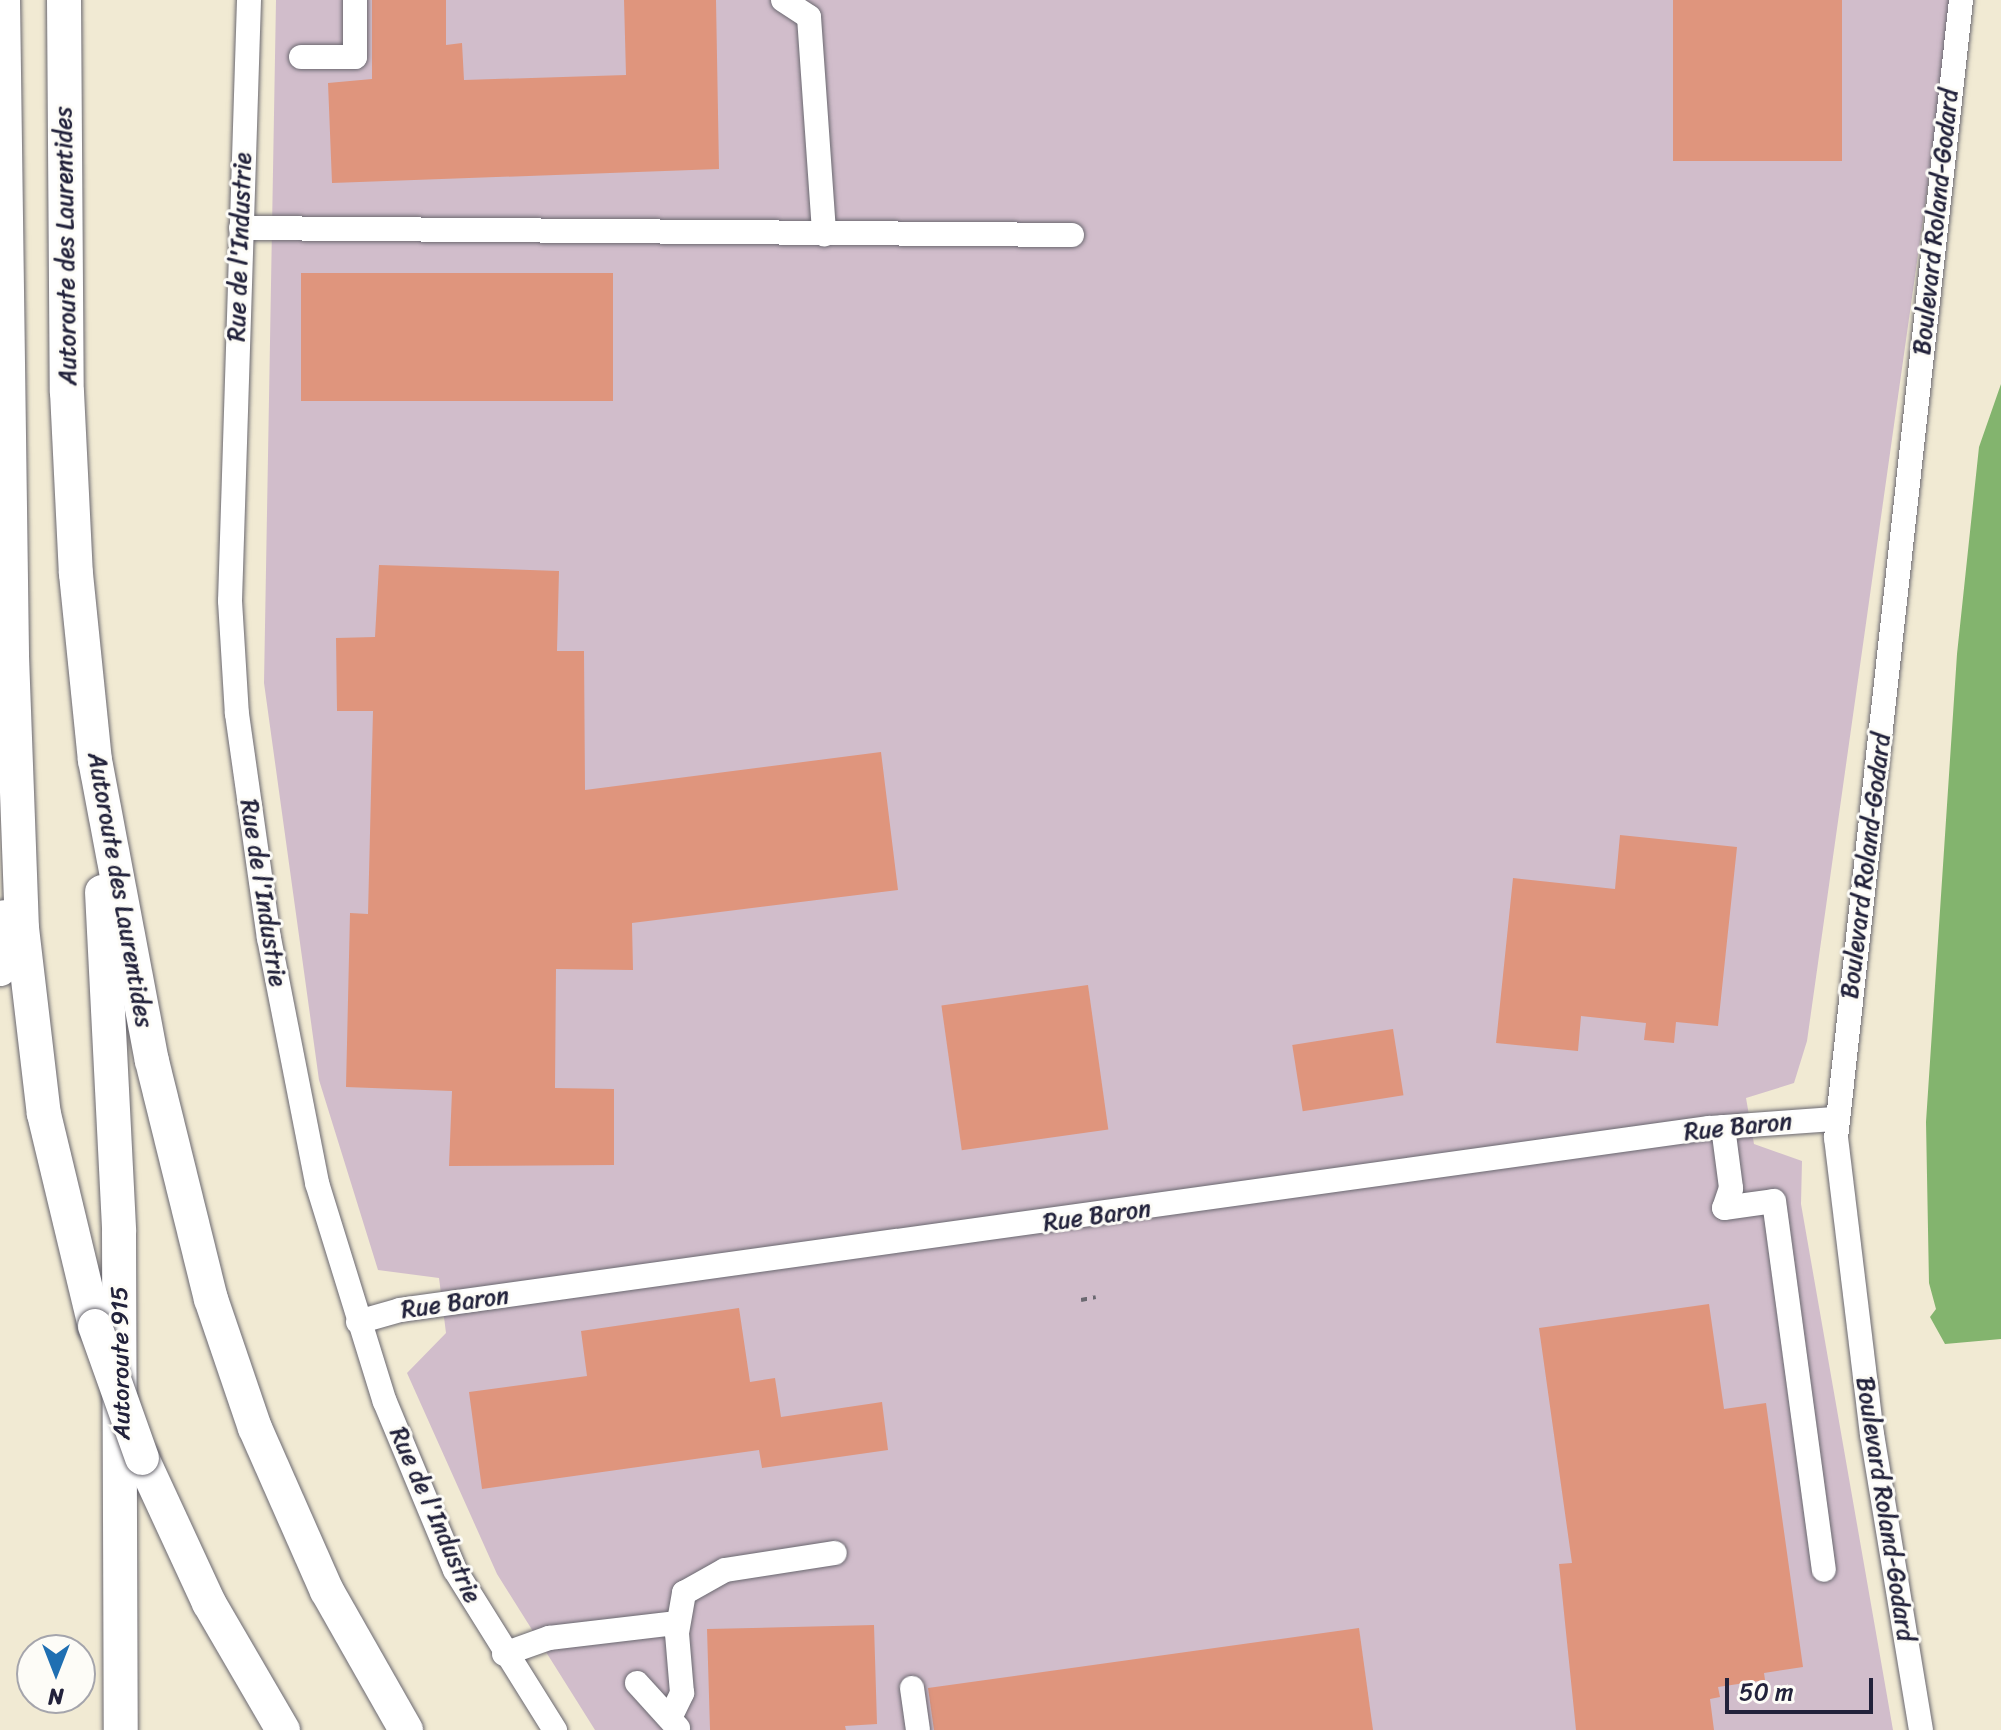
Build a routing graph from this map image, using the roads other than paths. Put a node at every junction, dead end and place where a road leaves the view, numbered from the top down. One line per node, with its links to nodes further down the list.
1 (3, 0): 12 (highway)
2 (64, 0): 11 (highway, Autoroute des Laurentides)
3 (249, 0): 8 (street, Rue de l'Industrie)
4 (355, 0): 7 (street)
5 (783, 0): 9 (street)
6 (1961, 0): 14 (street, Boulevard Roland-Godard)
7 (301, 57)
8 (241, 228): 9 (street); 16 (street, Rue de l'Industrie)
9 (824, 234): 10 (street)
10 (1072, 235)
11 (95, 760): 24 (highway, Autoroute 915); 26 (highway, Autoroute des Laurentides)
12 (15, 785): 13 (highway); 25 (highway, bridge)
13 (0, 969)
14 (1836, 1119): 15 (street, Rue Baron); 29 (street, Boulevard Roland-Godard)
15 (1716, 1127): 16 (street, Rue Baron); 18 (street)
16 (358, 1322): 20 (street, Rue de l'Industrie)
17 (835, 1553): 19 (street)
18 (1824, 1570)
19 (677, 1623): 20 (street); 23 (street)
20 (504, 1654): 27 (street, Rue de l'Industrie)
21 (637, 1683): 23 (street)
22 (912, 1688): 28 (street)
23 (674, 1724)
24 (121, 1730)
25 (283, 1730)
26 (406, 1730)
27 (555, 1730)
28 (918, 1730)
29 (1921, 1730)

